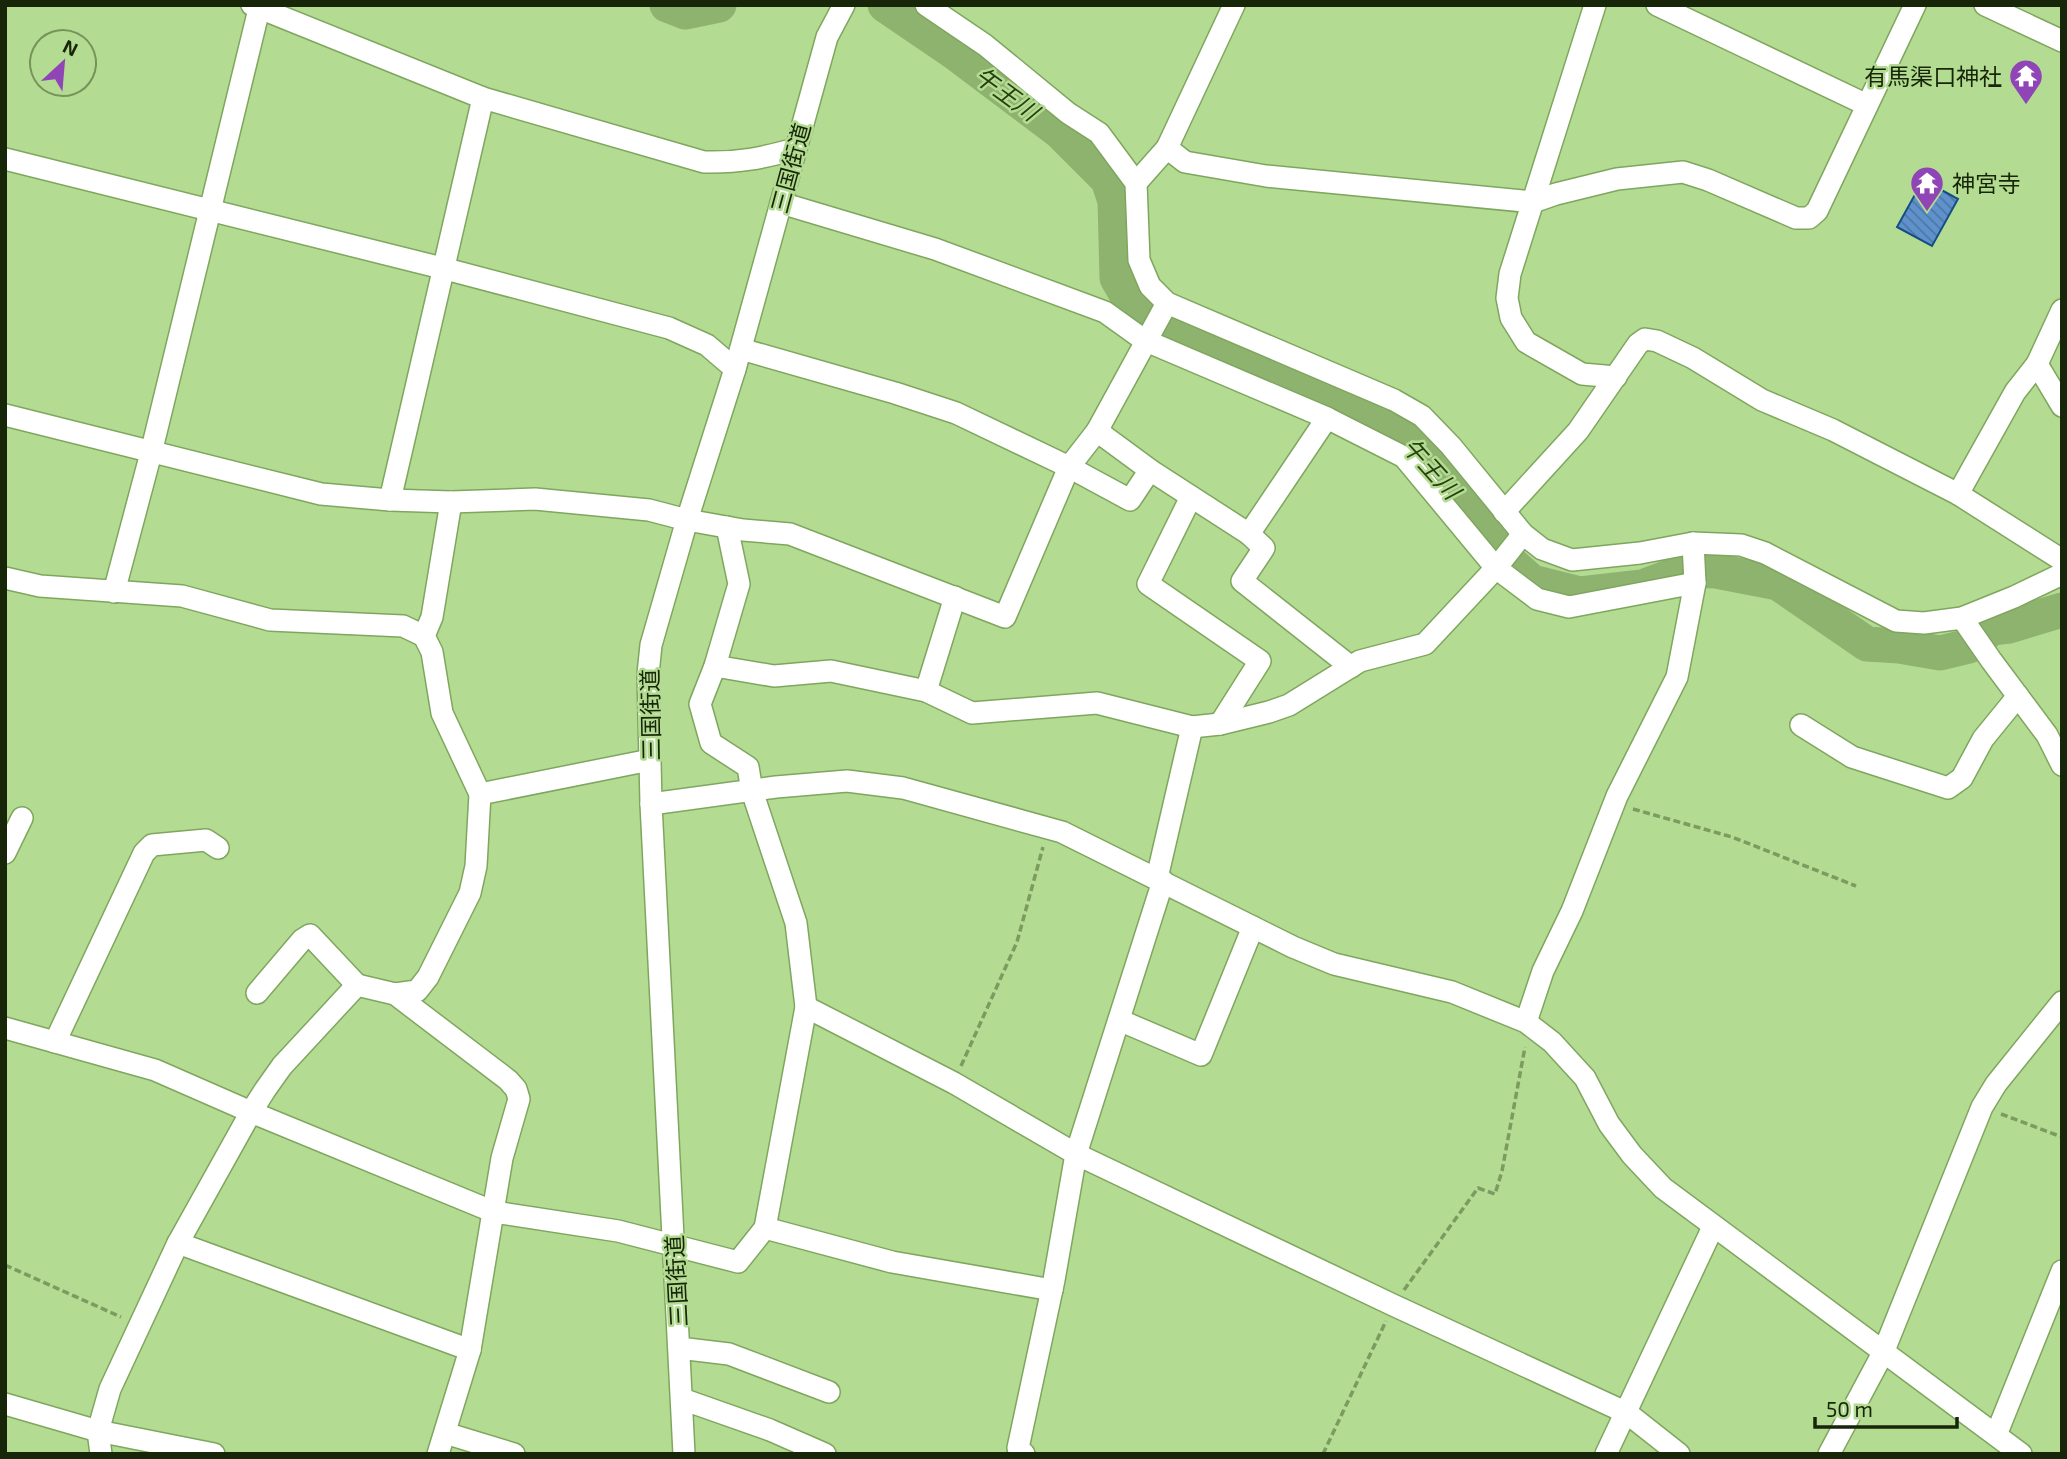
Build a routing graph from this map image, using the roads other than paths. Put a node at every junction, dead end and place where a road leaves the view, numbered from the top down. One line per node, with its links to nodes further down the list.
1 (926, 5): 15 (street)
2 (1234, 5): 12 (street)
3 (1595, 5): 16 (street)
4 (1657, 5): 11 (street)
5 (1915, 5): 11 (street)
6 (1985, 5): 9 (street)
7 (257, 6): 10 (street); 18 (street)
8 (844, 6): 13 (street, 三国街道)
9 (2062, 41)
10 (483, 98): 13 (street); 19 (street)
11 (1867, 105): 16 (street)
12 (1167, 148): 15 (street); 16 (street)
13 (795, 149): 17 (street, 三国街道)
14 (5, 159): 18 (street)
15 (1136, 183): 20 (street)
16 (1533, 202): 25 (street)
17 (781, 203): 22 (street); 23 (street, 三国街道)
18 (210, 211): 19 (street); 30 (street)
19 (442, 268): 23 (street); 35 (street)
20 (1165, 305): 22 (street); 37 (street)
21 (2062, 310): 24 (street)
22 (1144, 340): 28 (street); 29 (street)
23 (738, 359): 31 (street); 38 (street, 三国街道)
24 (2037, 364): 26 (street); 33 (street)
25 (1616, 377): 33 (street); 37 (street)
26 (2062, 406)
27 (5, 415): 30 (street)
28 (1327, 418): 40 (street); 44 (street)
29 (1097, 431): 31 (street); 32 (street)
30 (151, 453): 35 (street); 48 (street)
31 (1069, 467): 32 (street); 49 (street)
32 (1150, 470): 34 (street)
33 (1958, 494): 43 (street)
34 (1191, 497): 40 (street); 56 (street)
35 (390, 500): 36 (street)
36 (451, 502): 38 (street); 51 (street)
37 (1504, 512): 41 (street)
38 (687, 520): 39 (street); 59 (street, 三国街道)
39 (727, 527): 49 (street); 52 (street)
40 (1249, 534): 53 (street)
41 (1520, 538): 42 (street); 44 (street)
42 (1694, 546): 47 (street); 50 (street)
43 (2062, 560)
44 (1496, 568): 47 (street); 53 (street)
45 (2062, 574): 50 (street)
46 (6, 579): 48 (street)
47 (1695, 583): 75 (street)
48 (114, 592): 51 (street)
49 (955, 597): 54 (street)
50 (1966, 622): 55 (street)
51 (424, 636): 62 (street)
52 (715, 666): 54 (street); 61 (street)
53 (1351, 667): 56 (street)
54 (926, 691): 58 (street)
55 (2018, 696): 57 (street); 60 (street)
56 (1220, 724): 58 (street)
57 (1801, 724)
58 (1192, 727): 67 (street)
59 (650, 760): 62 (street); 63 (street, 三国街道)
60 (2062, 765)
61 (752, 791): 63 (street); 67 (street); 73 (street)
62 (480, 794): 71 (street)
63 (651, 804): 84 (street, 三国街道)
64 (22, 818): 66 (street)
65 (218, 848): 77 (street)
66 (5, 853)
67 (1160, 880): 68 (street); 74 (street)
68 (1252, 927): 74 (street); 75 (street)
69 (357, 985): 70 (street); 71 (street); 78 (street)
70 (257, 993)
71 (395, 994): 80 (street)
72 (2062, 1002): 89 (street)
73 (807, 1007): 79 (street); 82 (street)
74 (1119, 1020): 79 (street)
75 (1528, 1023): 81 (street)
76 (5, 1028): 77 (street)
77 (55, 1042): 78 (street)
78 (251, 1112): 80 (street); 83 (street)
79 (1076, 1154): 86 (street); 93 (street)
80 (494, 1212): 84 (street); 88 (street)
81 (1713, 1227): 89 (street); 93 (street)
82 (765, 1228): 84 (street); 86 (street)
83 (178, 1243): 88 (street); 94 (street)
84 (674, 1246): 87 (street, 三国街道)
85 (2062, 1271): 96 (street)
86 (1052, 1290): 97 (street)
87 (679, 1348): 90 (street); 91 (street, 三国街道)
88 (470, 1350): 95 (street)
89 (1883, 1353): 96 (street); 106 (street)
90 (829, 1392)
91 (682, 1399): 102 (street, 三国街道); 103 (street)
92 (5, 1404): 94 (street)
93 (1627, 1413): 104 (street); 105 (street)
94 (97, 1431): 98 (street); 99 (street)
95 (445, 1433): 100 (street); 101 (street)
96 (1996, 1435): 107 (street)
97 (1018, 1452)
98 (101, 1454)
99 (214, 1454)
100 (439, 1454)
101 (514, 1454)
102 (684, 1454)
103 (825, 1454)
104 (1606, 1454)
105 (1679, 1454)
106 (1829, 1454)
107 (2021, 1454)

